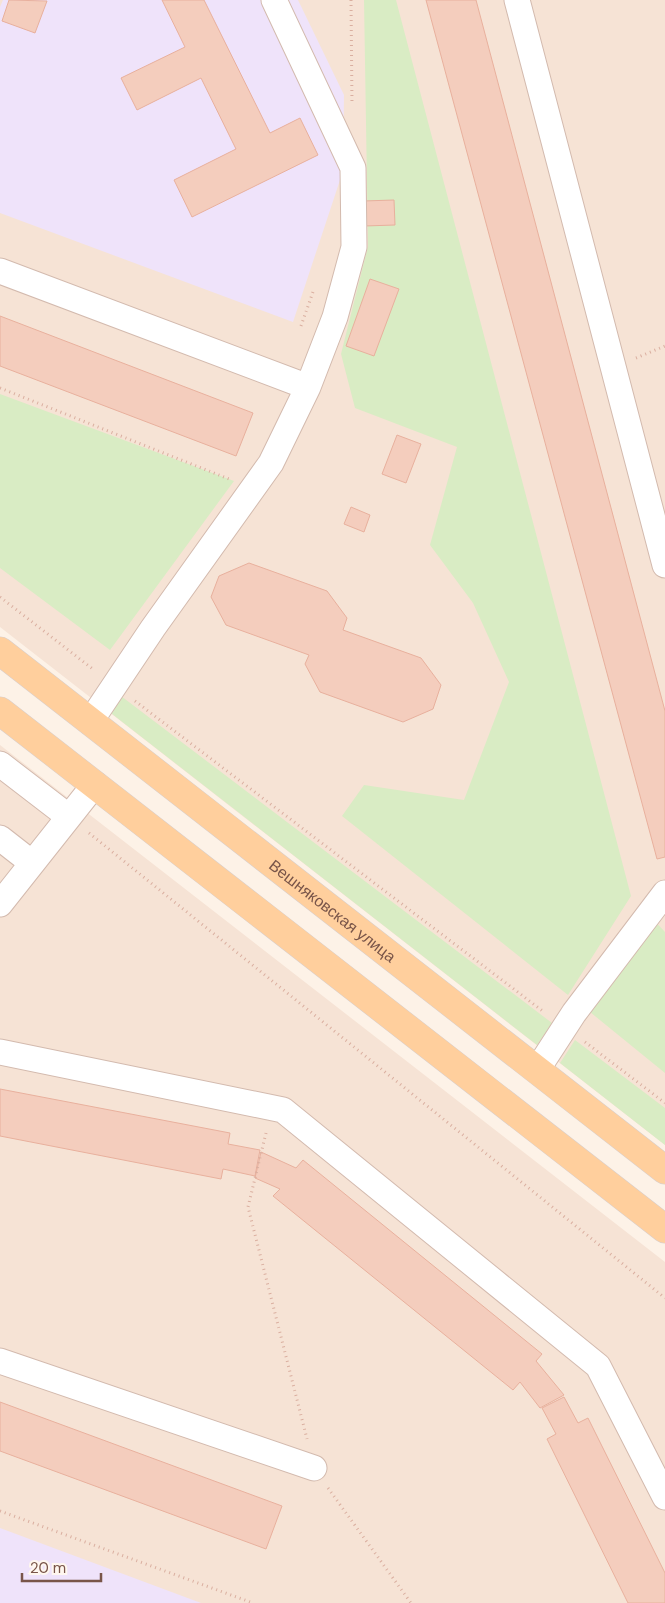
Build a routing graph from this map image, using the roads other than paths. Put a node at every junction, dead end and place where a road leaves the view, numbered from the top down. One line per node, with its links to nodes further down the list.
1 (274, 0): 4 (lane)
2 (517, 0): 5 (lane)
3 (0, 271): 4 (lane)
4 (308, 388): 8 (lane)
5 (665, 565)
6 (0, 652): 8 (main road, Вешняковская улица)
7 (0, 711): 10 (main road)
8 (90, 722): 17 (main road, Вешняковская улица)
9 (0, 764): 11 (lane)
10 (95, 784): 11 (lane); 19 (main road)
11 (69, 817): 13 (lane)
12 (0, 838): 13 (lane)
13 (32, 863): 15 (lane)
14 (665, 893): 17 (lane)
15 (0, 904)
16 (0, 1052): 22 (lane)
17 (537, 1070): 18 (main road, Вешняковская улица)
18 (665, 1170)
19 (665, 1229)
20 (0, 1361): 21 (lane)
21 (314, 1468)
22 (665, 1497)

